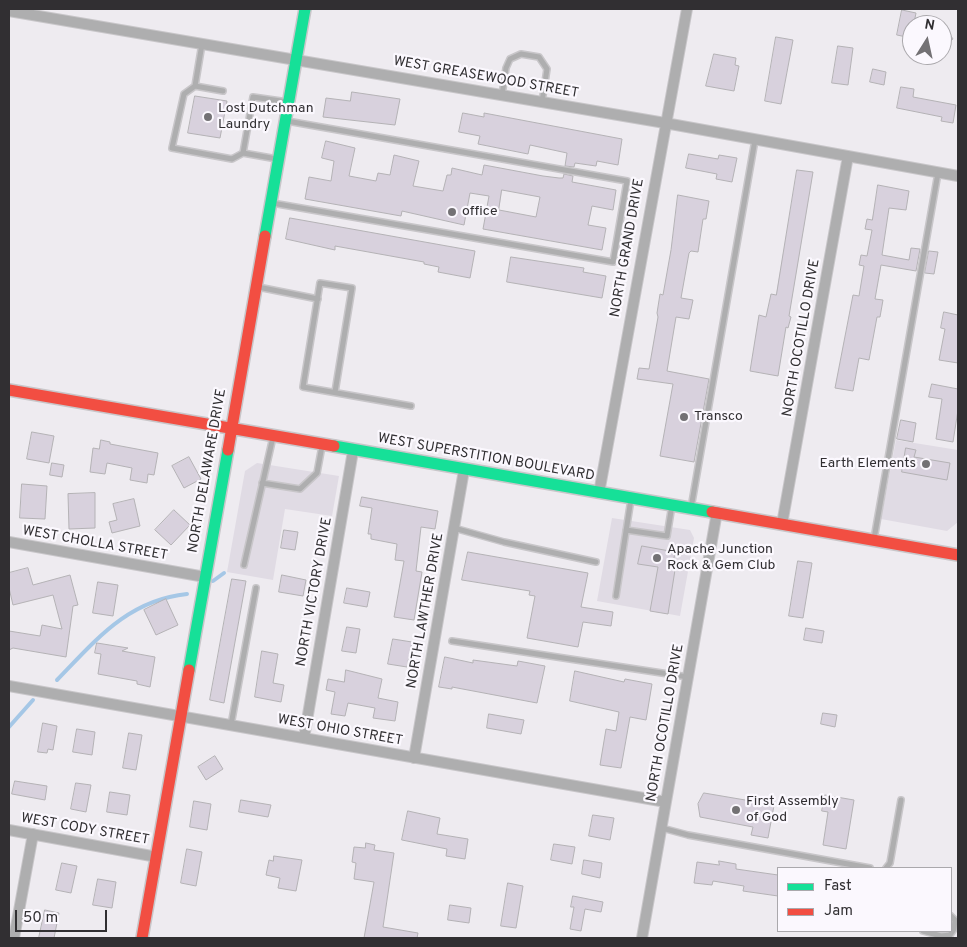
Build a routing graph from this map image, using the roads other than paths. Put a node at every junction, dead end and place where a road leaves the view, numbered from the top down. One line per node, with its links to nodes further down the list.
1 (305, 9): 5 (main road, NORTH DELAWARE DRIVE)
2 (687, 9): 12 (street, NORTH GRAND DRIVE)
3 (9, 11): 4 (street, WEST GREASEWOOD STREET)
4 (202, 44): 5 (street, WEST GREASEWOOD STREET); 6 (lane)
5 (295, 60): 8 (street, WEST GREASEWOOD STREET); 9 (main road, NORTH DELAWARE DRIVE)
6 (195, 86): 7 (lane); 14 (lane)
7 (223, 91)
8 (502, 95): 10 (street, WEST GREASEWOOD STREET); 10 (lane)
9 (288, 102): 11 (main road, NORTH DELAWARE DRIVE); 14 (lane)
10 (542, 102): 12 (street, WEST GREASEWOOD STREET)
11 (284, 121): 16 (main road, NORTH DELAWARE DRIVE); 19 (lane)
12 (665, 123): 13 (street, WEST GREASEWOOD STREET); 31 (street, NORTH GRAND DRIVE)
13 (755, 139): 15 (street, WEST GREASEWOOD STREET); 34 (lane)
14 (243, 152): 16 (lane)
15 (848, 156): 17 (street, WEST GREASEWOOD STREET); 36 (street, NORTH OCOTILLO DRIVE)
16 (277, 159): 19 (main road, NORTH DELAWARE DRIVE)
17 (938, 172): 18 (street, WEST GREASEWOOD STREET); 39 (lane)
18 (958, 176)
19 (270, 203): 20 (main road, NORTH DELAWARE DRIVE)
20 (256, 287): 21 (lane); 25 (main road, NORTH DELAWARE DRIVE)
21 (318, 299): 23 (lane); 23 (lane)
22 (9, 390): 25 (main road, WEST SUPERSTITION BOULEVARD)
23 (334, 392): 24 (lane)
24 (411, 406)
25 (230, 429): 26 (main road, WEST SUPERSTITION BOULEVARD); 44 (main road, NORTH DELAWARE DRIVE)
26 (273, 436): 27 (main road, WEST SUPERSTITION BOULEVARD); 30 (lane)
27 (322, 446): 28 (main road, WEST SUPERSTITION BOULEVARD); 30 (lane)
28 (353, 451): 29 (main road, WEST SUPERSTITION BOULEVARD); 52 (street, NORTH VICTORY DRIVE)
29 (464, 470): 31 (main road, WEST SUPERSTITION BOULEVARD); 37 (street, NORTH LAWTHER DRIVE)
30 (262, 483): 43 (lane)
31 (599, 493): 32 (main road, WEST SUPERSTITION BOULEVARD)
32 (632, 498): 33 (main road, WEST SUPERSTITION BOULEVARD); 38 (lane)
33 (672, 505): 34 (main road, WEST SUPERSTITION BOULEVARD); 38 (lane)
34 (691, 508): 35 (main road, WEST SUPERSTITION BOULEVARD)
35 (717, 512): 36 (main road, WEST SUPERSTITION BOULEVARD); 48 (street, NORTH OCOTILLO DRIVE)
36 (782, 524): 39 (main road, WEST SUPERSTITION BOULEVARD)
37 (454, 528): 42 (lane); 53 (street, NORTH LAWTHER DRIVE)
38 (626, 530): 46 (lane)
39 (874, 540): 41 (main road, WEST SUPERSTITION BOULEVARD)
40 (9, 542): 44 (street, WEST CHOLLA STREET)
41 (958, 554)
42 (596, 562)
43 (244, 565)
44 (205, 577): 50 (main road, NORTH DELAWARE DRIVE)
45 (256, 588): 51 (lane)
46 (616, 596)
47 (452, 640): 48 (lane)
48 (688, 677): 55 (street, NORTH OCOTILLO DRIVE)
49 (9, 686): 50 (street, WEST OHIO STREET)
50 (181, 717): 51 (street, WEST OHIO STREET); 59 (main road, NORTH DELAWARE DRIVE)
51 (231, 726): 52 (street, WEST OHIO STREET)
52 (304, 738): 53 (street, WEST OHIO STREET)
53 (414, 758): 55 (street, WEST OHIO STREET)
54 (901, 800): 61 (lane)
55 (666, 802): 56 (street, NORTH OCOTILLO DRIVE)
56 (661, 827): 60 (lane); 67 (street, NORTH OCOTILLO DRIVE)
57 (9, 830): 58 (street, WEST CODY STREET)
58 (33, 834): 59 (street, WEST CODY STREET); 65 (street)
59 (157, 856): 66 (main road, NORTH DELAWARE DRIVE)
60 (864, 867)
61 (887, 867)
62 (952, 917): 63 (lane)
63 (956, 930): 64 (lane)
64 (927, 932)
65 (14, 938)
66 (142, 938)
67 (642, 938)

